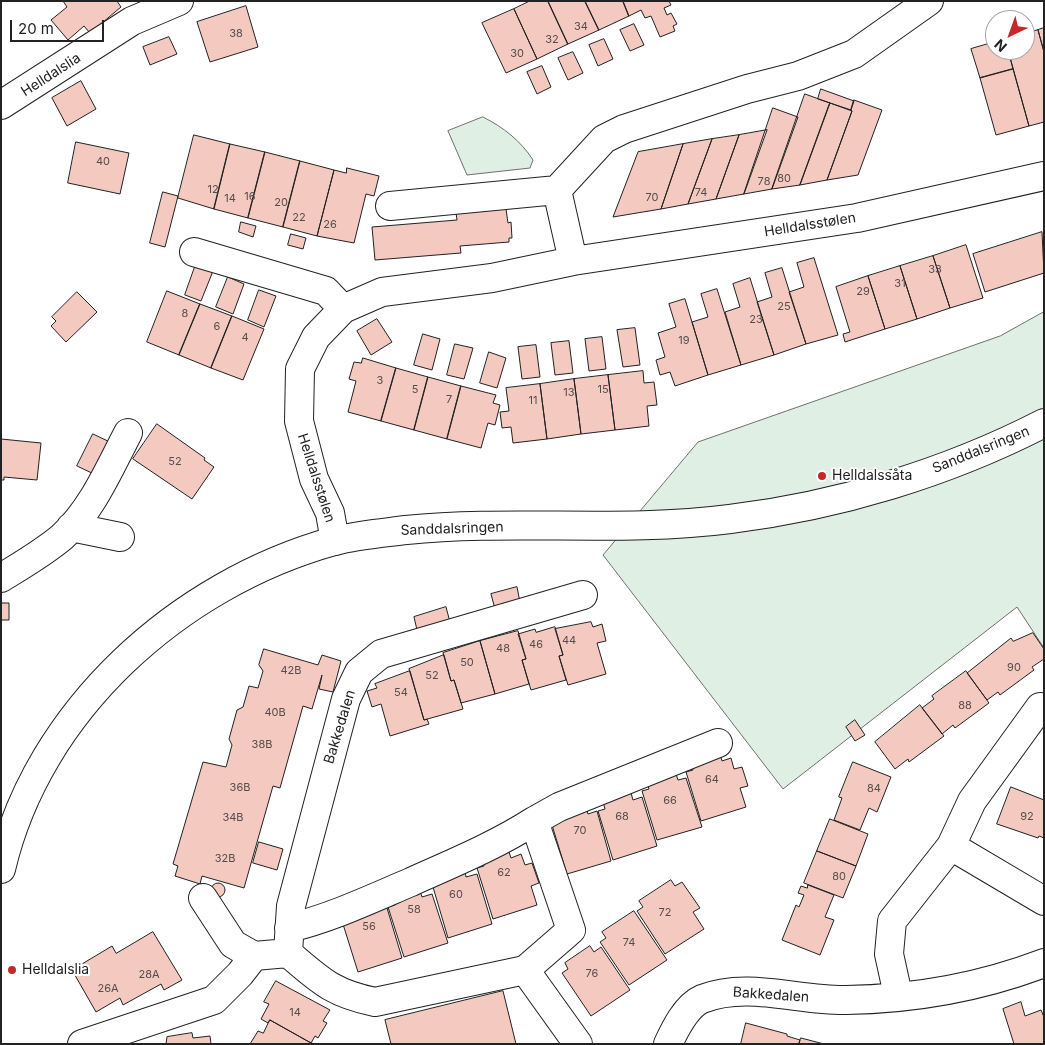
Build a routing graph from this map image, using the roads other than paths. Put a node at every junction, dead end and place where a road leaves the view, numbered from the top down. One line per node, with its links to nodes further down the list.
1 (179, 1): 3 (street, Helldalslia)
2 (929, 1): 5 (street)
3 (1, 105)
4 (1044, 176): 8 (street, Helldalsstølen)
5 (557, 190): 6 (street); 8 (street)
6 (390, 206)
7 (194, 252): 9 (street)
8 (573, 261): 9 (street, Helldalsstølen)
9 (343, 309): 14 (street, Helldalsstølen)
10 (1044, 423): 14 (street, Sanddalsringen)
11 (128, 434): 12 (street)
12 (71, 527): 13 (street); 15 (street)
13 (120, 537)
14 (335, 541): 21 (street, Sanddalsringen)
15 (1, 578)
16 (583, 595): 24 (street, Bakkedalen)
17 (1040, 707): 20 (street)
18 (718, 743): 19 (street)
19 (534, 821): 24 (street); 27 (street)
20 (951, 846): 23 (street); 28 (street)
21 (1, 869)
22 (203, 898): 25 (street)
23 (1044, 901)
24 (289, 941): 25 (street); 27 (street)
25 (254, 956): 29 (street)
26 (1044, 963): 28 (street, Bakkedalen)
27 (525, 970): 30 (street)
28 (898, 996): 31 (street, Bakkedalen)
29 (82, 1044)
30 (578, 1044)
31 (668, 1044)

